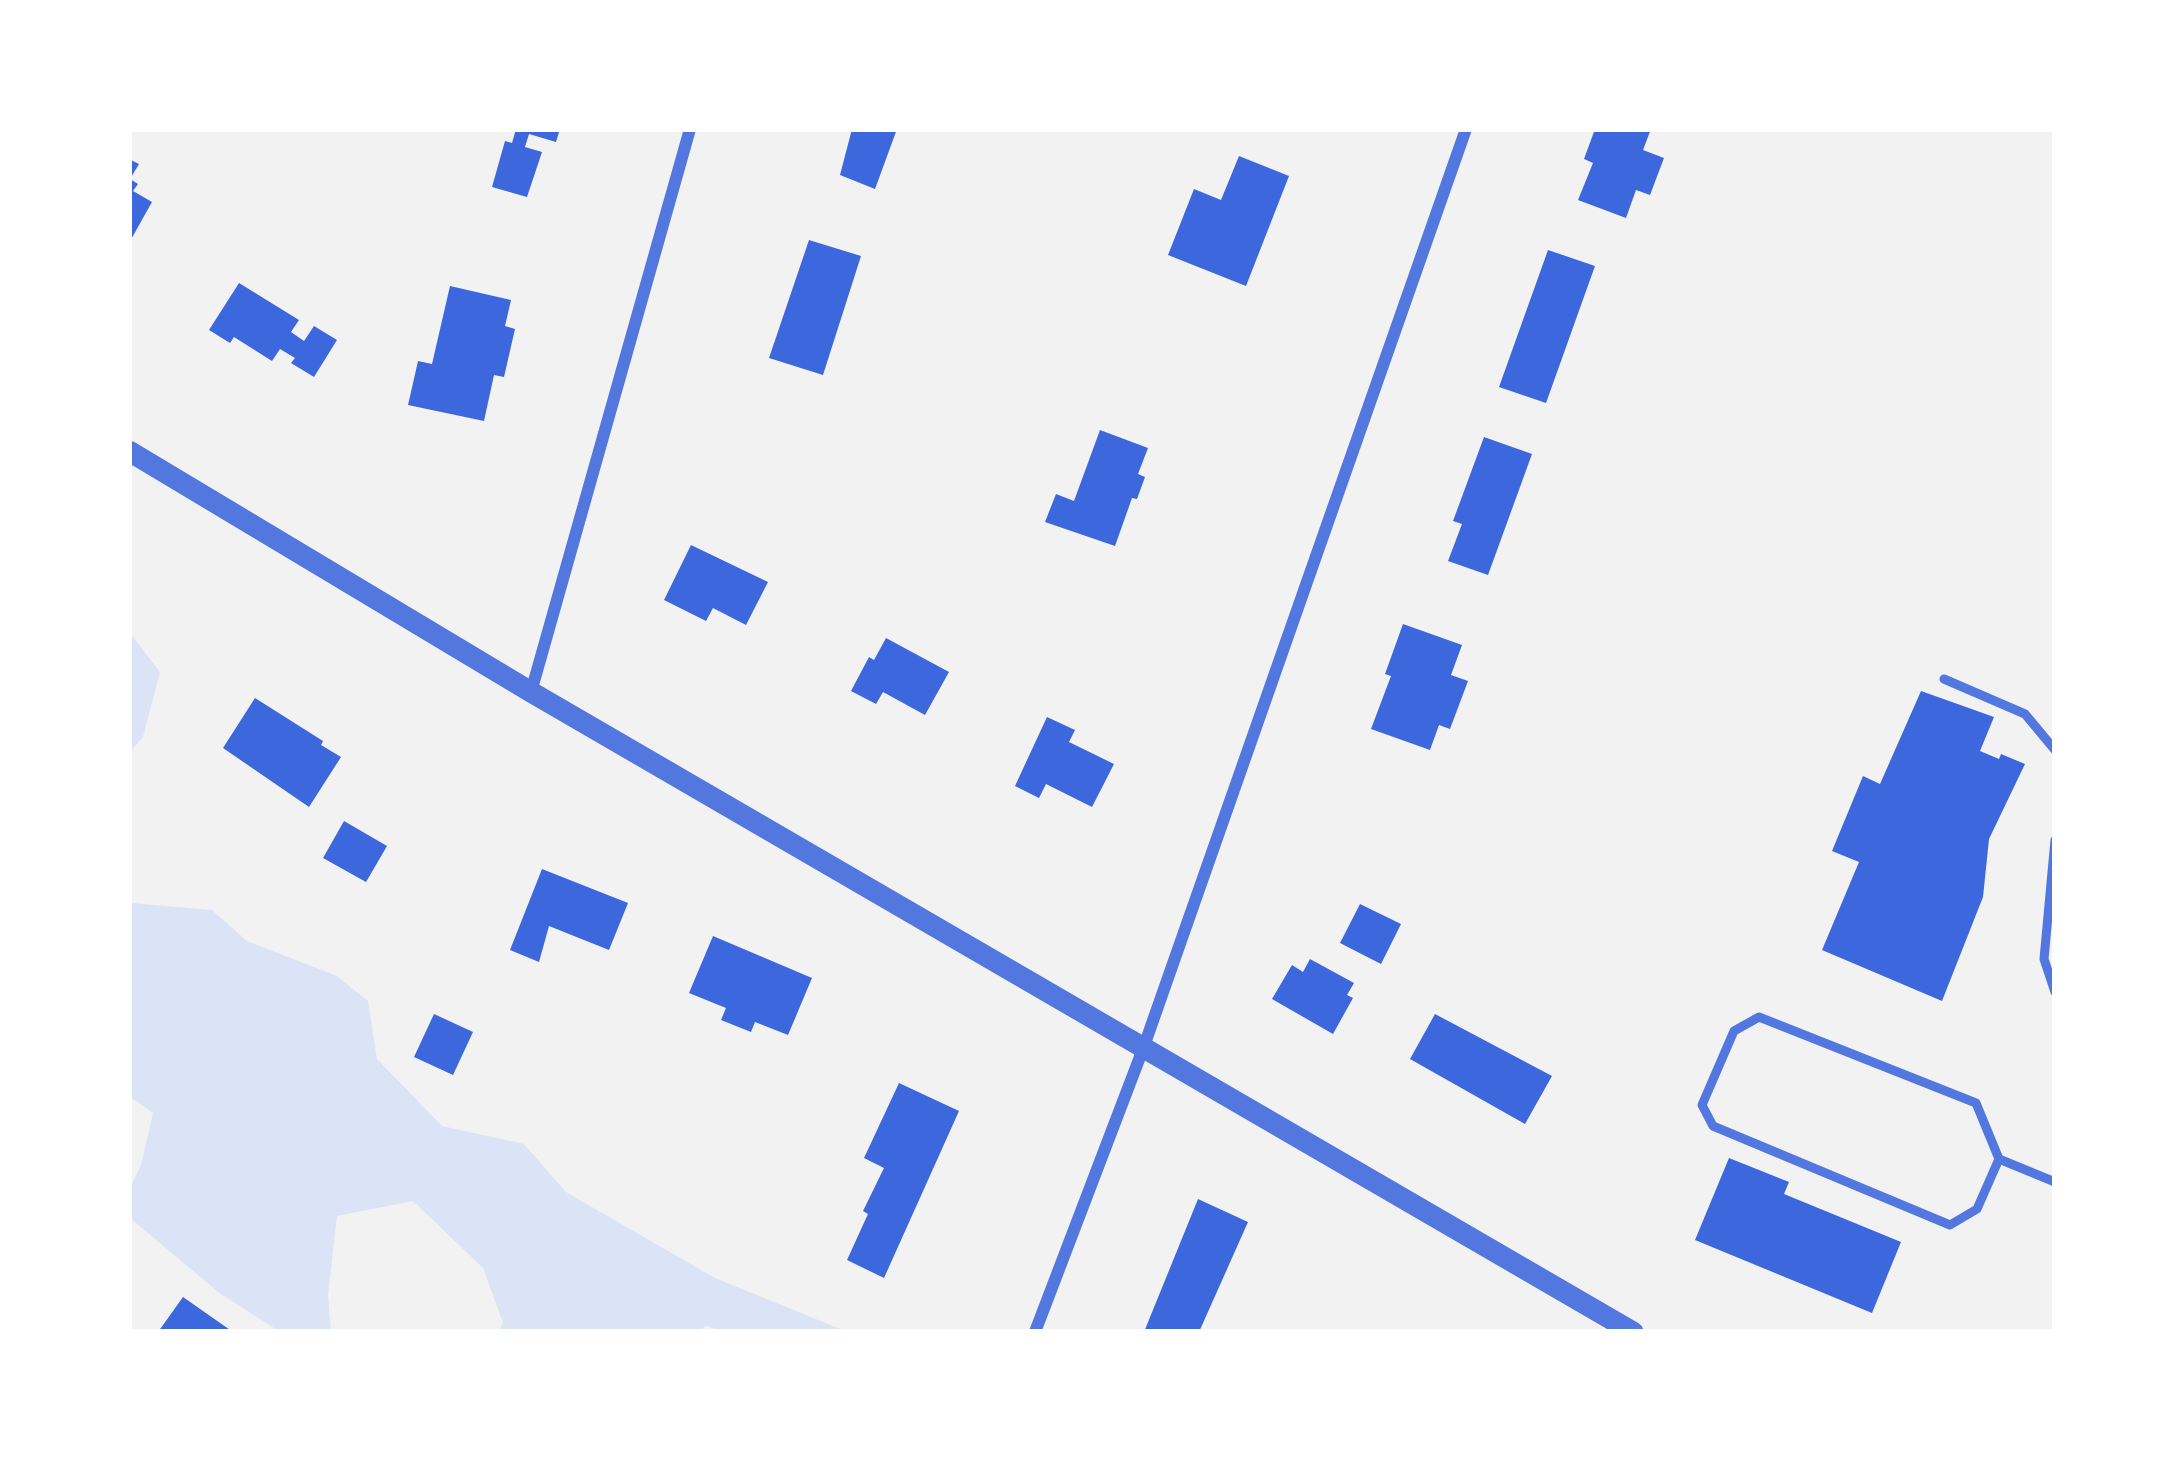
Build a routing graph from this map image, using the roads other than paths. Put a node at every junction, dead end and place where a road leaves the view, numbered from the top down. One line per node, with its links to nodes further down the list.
1 (690, 129): 5 (street)
2 (1466, 129): 9 (street)
3 (129, 451): 5 (street)
4 (1944, 679): 6 (lane)
5 (531, 692): 9 (street)
6 (2055, 750)
7 (2055, 840): 8 (lane)
8 (2055, 992)
9 (1143, 1049): 12 (street); 13 (street)
10 (1999, 1159): 10 (lane); 11 (lane)
11 (2055, 1182)
12 (1035, 1332)
13 (1633, 1332)

